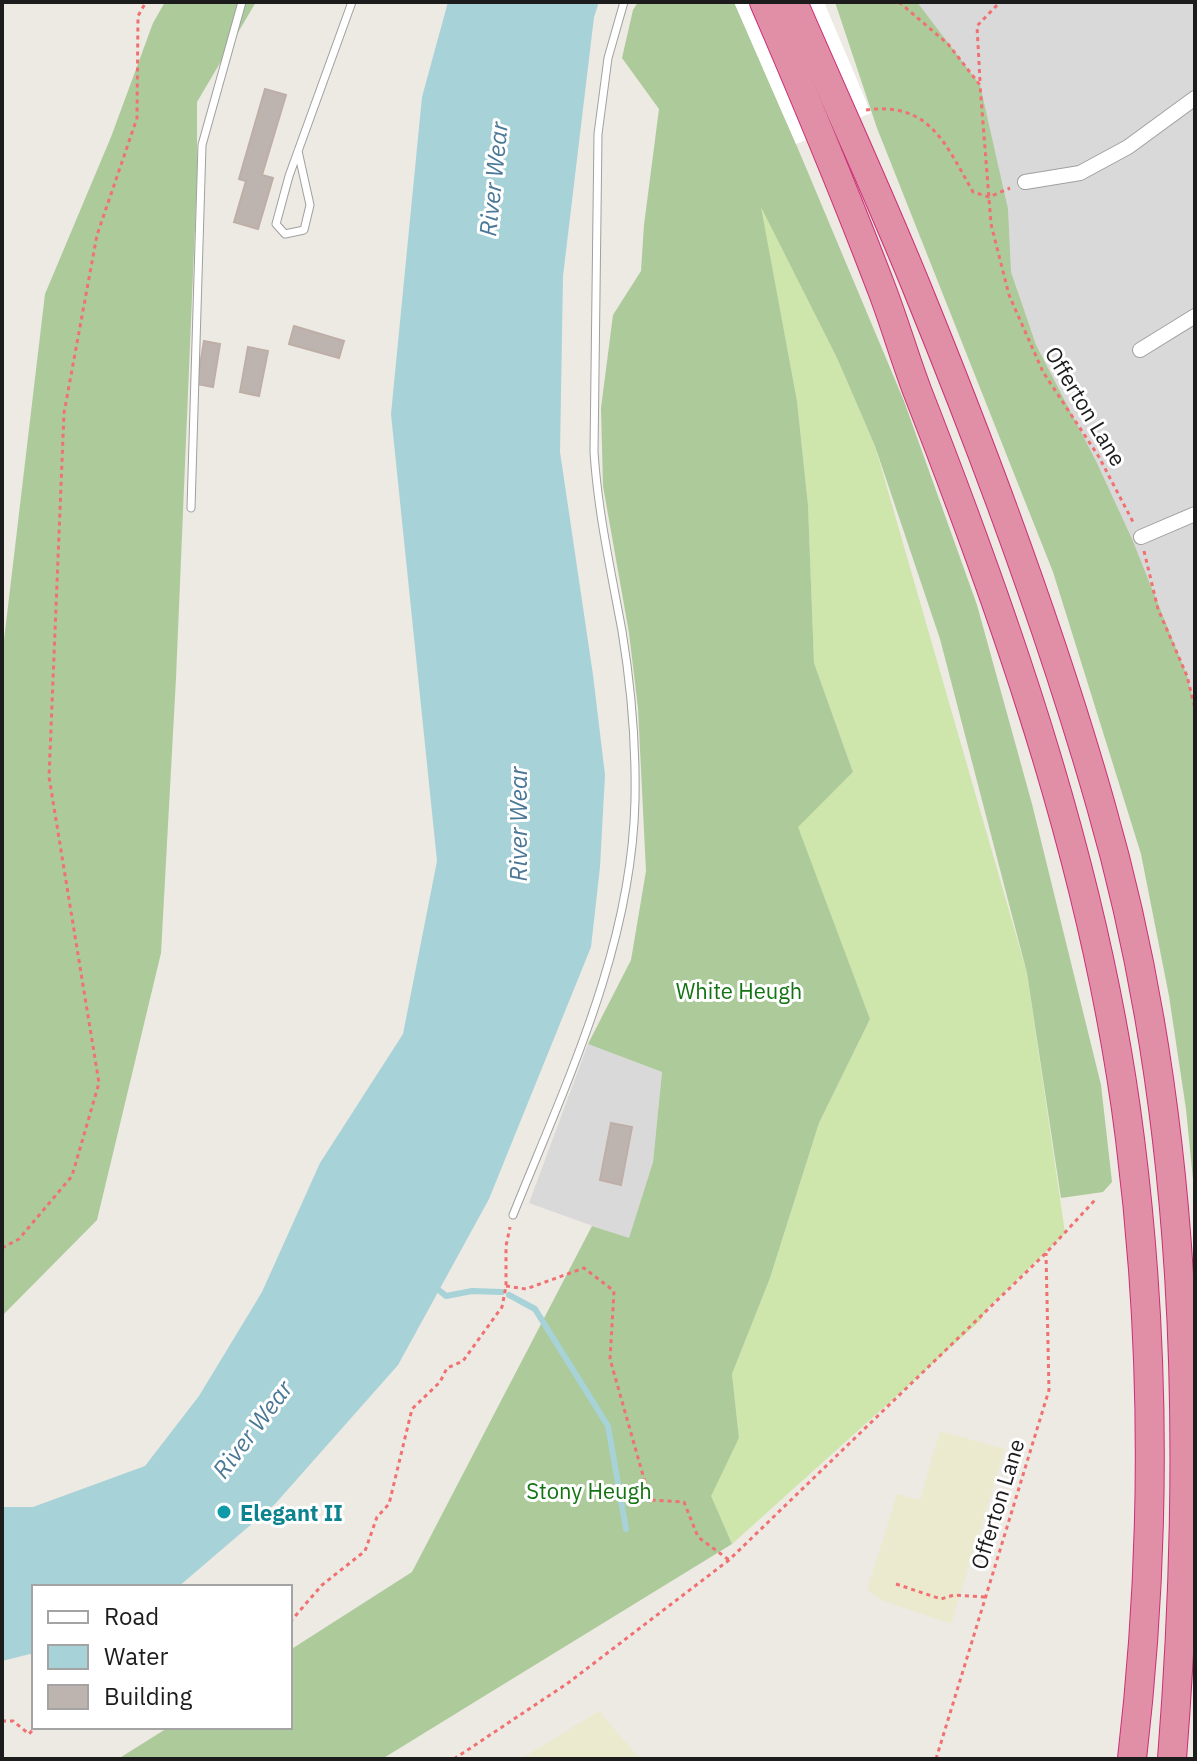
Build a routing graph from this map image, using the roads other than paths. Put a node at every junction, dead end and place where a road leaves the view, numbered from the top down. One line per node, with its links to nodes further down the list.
1 (242, 2): 12 (lane)
2 (352, 2): 8 (lane)
3 (624, 2): 15 (lane)
4 (764, 2): 7 (highway)
5 (793, 2): 7 (highway)
6 (1195, 98): 9 (street)
7 (842, 123): 16 (highway); 17 (highway)
8 (298, 151): 8 (lane)
9 (1025, 182)
10 (1195, 316): 11 (street)
11 (1140, 350)
12 (191, 508)
13 (1195, 514): 14 (street)
14 (1141, 537)
15 (513, 1215)
16 (1132, 1759)
17 (1172, 1759)

